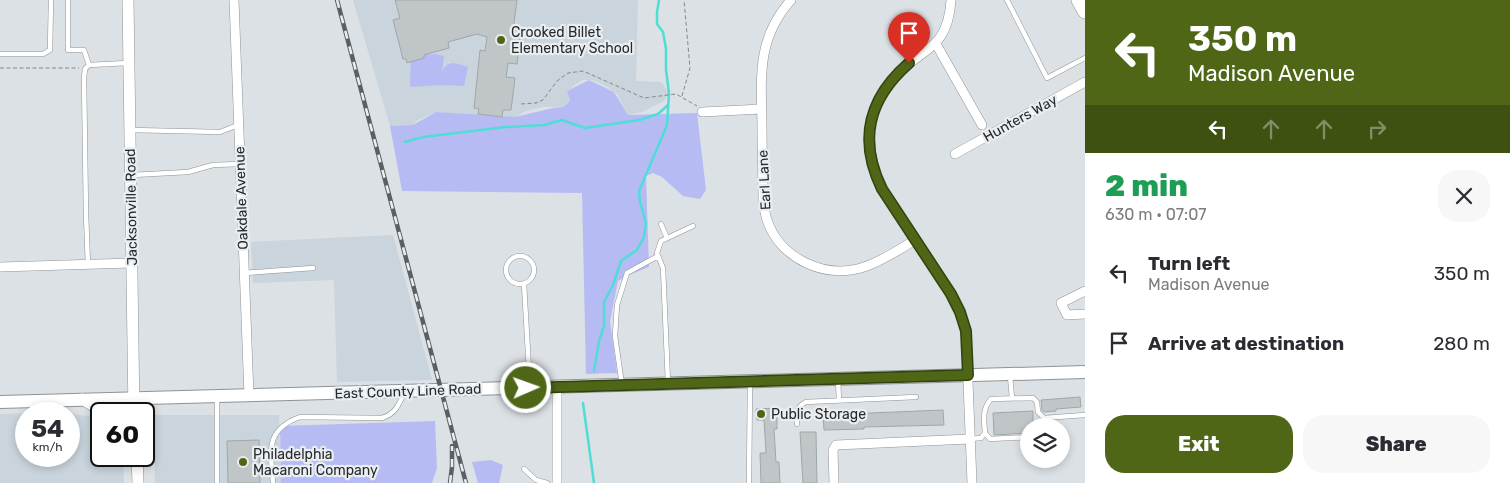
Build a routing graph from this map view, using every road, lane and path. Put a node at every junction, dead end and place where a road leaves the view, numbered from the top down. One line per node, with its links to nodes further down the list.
1 (51, 0): 12 (lane)
2 (68, 0): 15 (lane)
3 (128, 0): 14 (main road, Jacksonville Road)
4 (234, 0): 22 (street, Oakdale Avenue)
5 (684, 0): 18 (path)
6 (791, 0): 20 (street, Earl Lane)
7 (951, 0): 11 (street)
8 (1007, 0): 13 (lane)
9 (1079, 0): 10 (highway)
10 (1085, 11)
11 (936, 44): 23 (street); 31 (street)
12 (0, 54)
13 (1085, 58)
14 (129, 63): 15 (lane); 24 (main road, Jacksonville Road)
15 (87, 67): 16 (path); 34 (lane)
16 (0, 68)
17 (1085, 82): 25 (street, Hunters Way)
18 (682, 97): 19 (path); 21 (path)
19 (521, 104)
20 (762, 109): 21 (street); 31 (street, Earl Lane)
21 (702, 112)
22 (238, 125): 24 (lane); 26 (street, Oakdale Avenue)
23 (982, 125)
24 (130, 130): 27 (main road, Jacksonville Road)
25 (955, 154)
26 (240, 164): 27 (lane); 37 (street, Oakdale Avenue)
27 (131, 175): 33 (main road, Jacksonville Road)
28 (661, 224): 30 (lane)
29 (693, 226): 30 (lane)
30 (668, 238): 32 (lane)
31 (915, 240): 43 (street)
32 (658, 256): 46 (lane); 47 (lane)
33 (132, 263): 34 (street); 54 (main road, Jacksonville Road)
34 (88, 265): 35 (street)
35 (0, 267)
36 (312, 268): 37 (lane)
37 (244, 274): 52 (street, Oakdale Avenue)
38 (524, 284): 38 (lane); 49 (lane)
39 (1085, 291): 40 (street)
40 (1085, 314)
41 (1085, 372): 42 (main road, East County Line Road)
42 (1010, 374): 43 (main road, East County Line Road); 55 (lane)
43 (968, 375): 44 (main road, East County Line Road); 65 (street)
44 (838, 379): 45 (main road, East County Line Road); 57 (lane)
45 (750, 382): 46 (main road, East County Line Road); 73 (lane)
46 (668, 384): 47 (main road, East County Line Road)
47 (622, 385): 48 (main road, East County Line Road)
48 (557, 387): 49 (main road, East County Line Road); 72 (street)
49 (526, 388): 50 (main road, East County Line Road)
50 (404, 392): 52 (main road, East County Line Road); 70 (lane)
51 (217, 396): 52 (main road, East County Line Road); 54 (main road, East County Line Road); 69 (lane)
52 (249, 396)
53 (916, 397): 57 (lane)
54 (133, 398): 56 (main road, East County Line Road); 59 (main road, Jacksonville Road)
55 (1012, 398): 61 (lane); 63 (lane)
56 (82, 400): 58 (main road, East County Line Road); 60 (main road)
57 (840, 400): 62 (lane)
58 (0, 402)
59 (133, 402)
60 (90, 404)
61 (1085, 415)
62 (797, 424)
63 (985, 433): 64 (lane); 65 (lane)
64 (1020, 437)
65 (970, 438): 74 (street); 75 (street)
66 (137, 467): 68 (main road)
67 (524, 469): 71 (lane)
68 (138, 483)
69 (217, 483)
70 (273, 483)
71 (547, 483)
72 (557, 483)
73 (750, 483)
74 (834, 483)
75 (972, 483)

